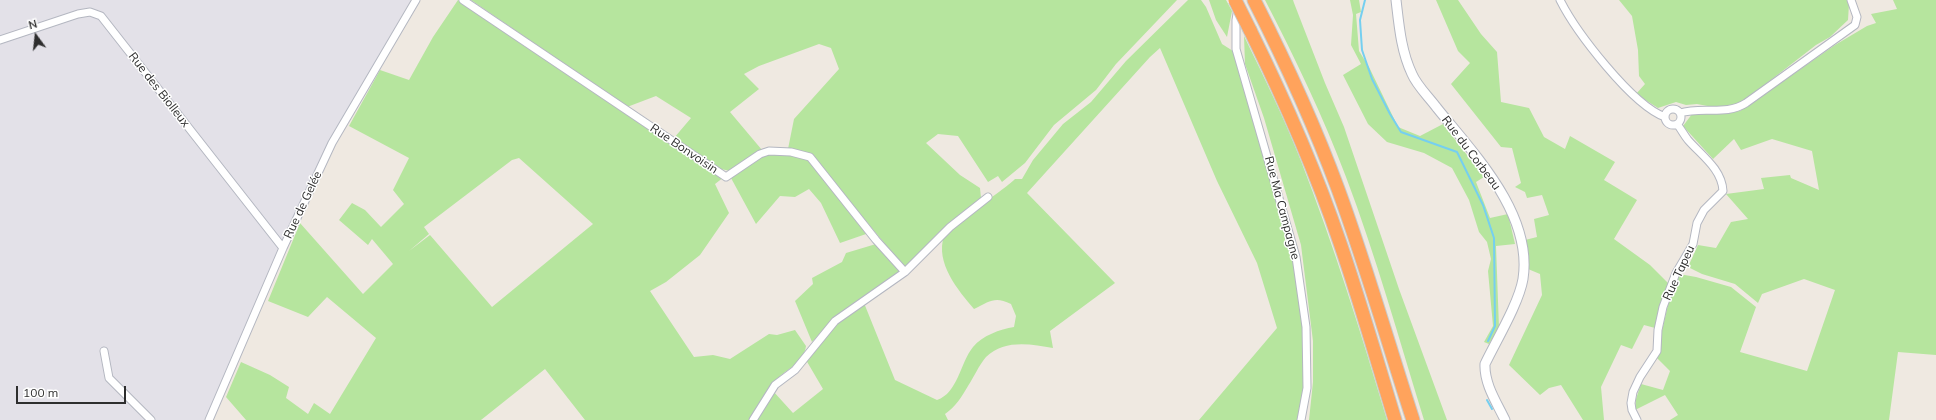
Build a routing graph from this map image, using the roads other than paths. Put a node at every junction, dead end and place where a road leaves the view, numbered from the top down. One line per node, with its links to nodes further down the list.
1 (416, 0): 14 (street, Rue de Gelée)
2 (463, 0): 15 (street, Rue Bonvoisin)
3 (1235, 0): 21 (highway, bridge)
4 (1240, 0): 20 (street, Rue Ma Campagne)
5 (1254, 0): 22 (highway)
6 (1396, 0): 23 (street, Rue du Corbeau)
7 (1560, 0): 11 (street)
8 (1851, 0): 10 (street)
9 (0, 40): 14 (street, Rue des Biolleux)
10 (1680, 113): 11 (street); 12 (street)
11 (1665, 117): 12 (street)
12 (1677, 124): 24 (street, Rue Tapeu)
13 (988, 197): 15 (street)
14 (283, 248): 18 (street, Rue de Gelée)
15 (905, 272): 19 (street)
16 (104, 351): 17 (street)
17 (151, 420)
18 (209, 420)
19 (753, 420)
20 (1301, 420)
21 (1395, 420)
22 (1413, 420)
23 (1505, 420)
24 (1638, 420)

